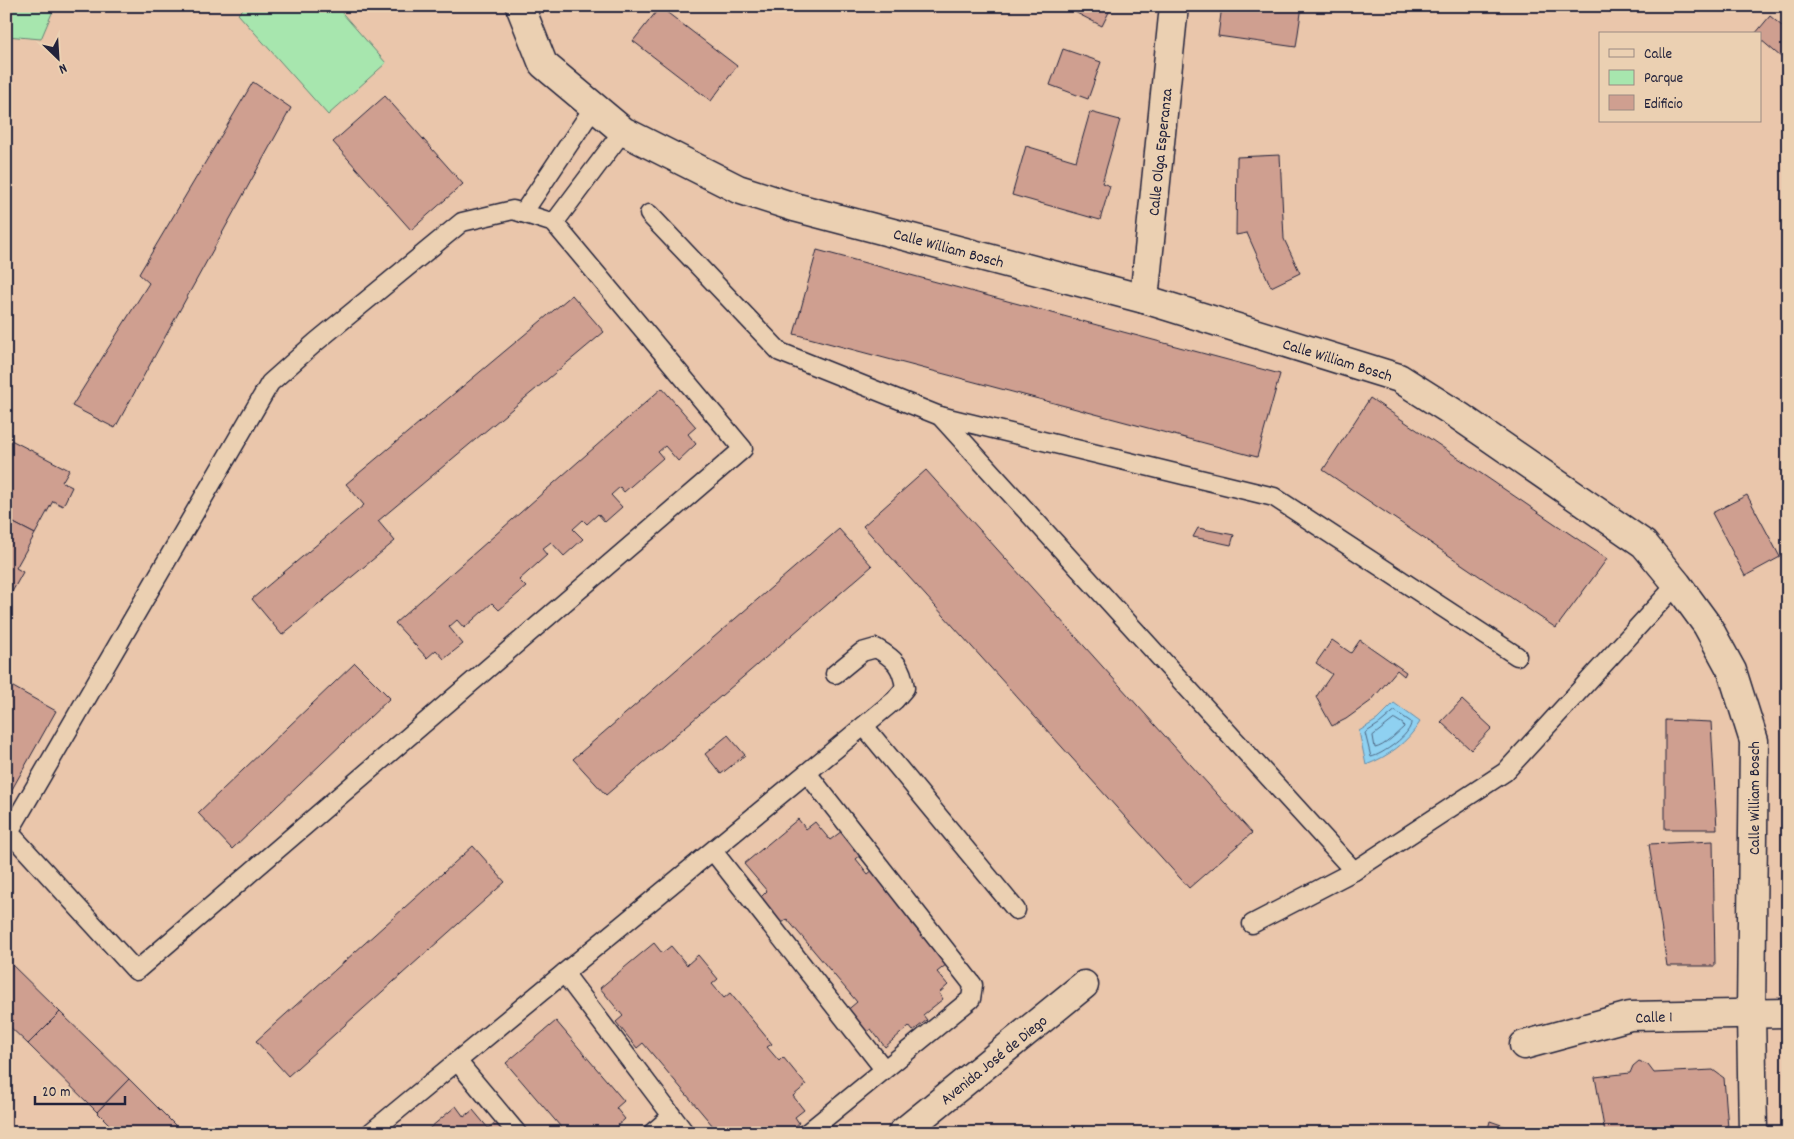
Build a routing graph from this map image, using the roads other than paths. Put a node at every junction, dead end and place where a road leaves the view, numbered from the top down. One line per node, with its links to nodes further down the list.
1 (520, 6): 3 (street, Calle William Bosch)
2 (1174, 6): 8 (street, Calle Olga Esperanza)
3 (594, 107): 4 (street, Calle William Bosch); 5 (lane)
4 (623, 132): 7 (lane); 8 (street, Calle William Bosch)
5 (523, 213): 7 (lane); 7 (lane)
6 (649, 214): 9 (lane)
7 (554, 223)
8 (1144, 299): 10 (street, Calle William Bosch)
9 (940, 416): 11 (lane); 16 (lane)
10 (1677, 584): 16 (lane); 21 (street, Calle William Bosch)
11 (1517, 656)
12 (835, 674): 13 (lane)
13 (864, 726): 14 (lane); 17 (lane)
14 (807, 774): 15 (lane); 25 (lane)
15 (713, 851): 19 (lane); 25 (lane)
16 (1354, 872): 18 (lane)
17 (1016, 910)
18 (1252, 924)
19 (564, 974): 24 (lane); 26 (lane)
20 (1084, 985): 32 (street, Avenida José de Diego)
21 (1751, 1014): 22 (street, Calle 1); 23 (street, Calle 1); 33 (street, Calle William Bosch)
22 (1788, 1014)
23 (1524, 1045)
24 (457, 1061): 27 (lane); 28 (lane)
25 (884, 1069): 31 (lane)
26 (672, 1116): 29 (lane); 30 (lane)
27 (370, 1133)
28 (517, 1133)
29 (652, 1133)
30 (685, 1133)
31 (807, 1133)
32 (902, 1133)
33 (1753, 1133)

